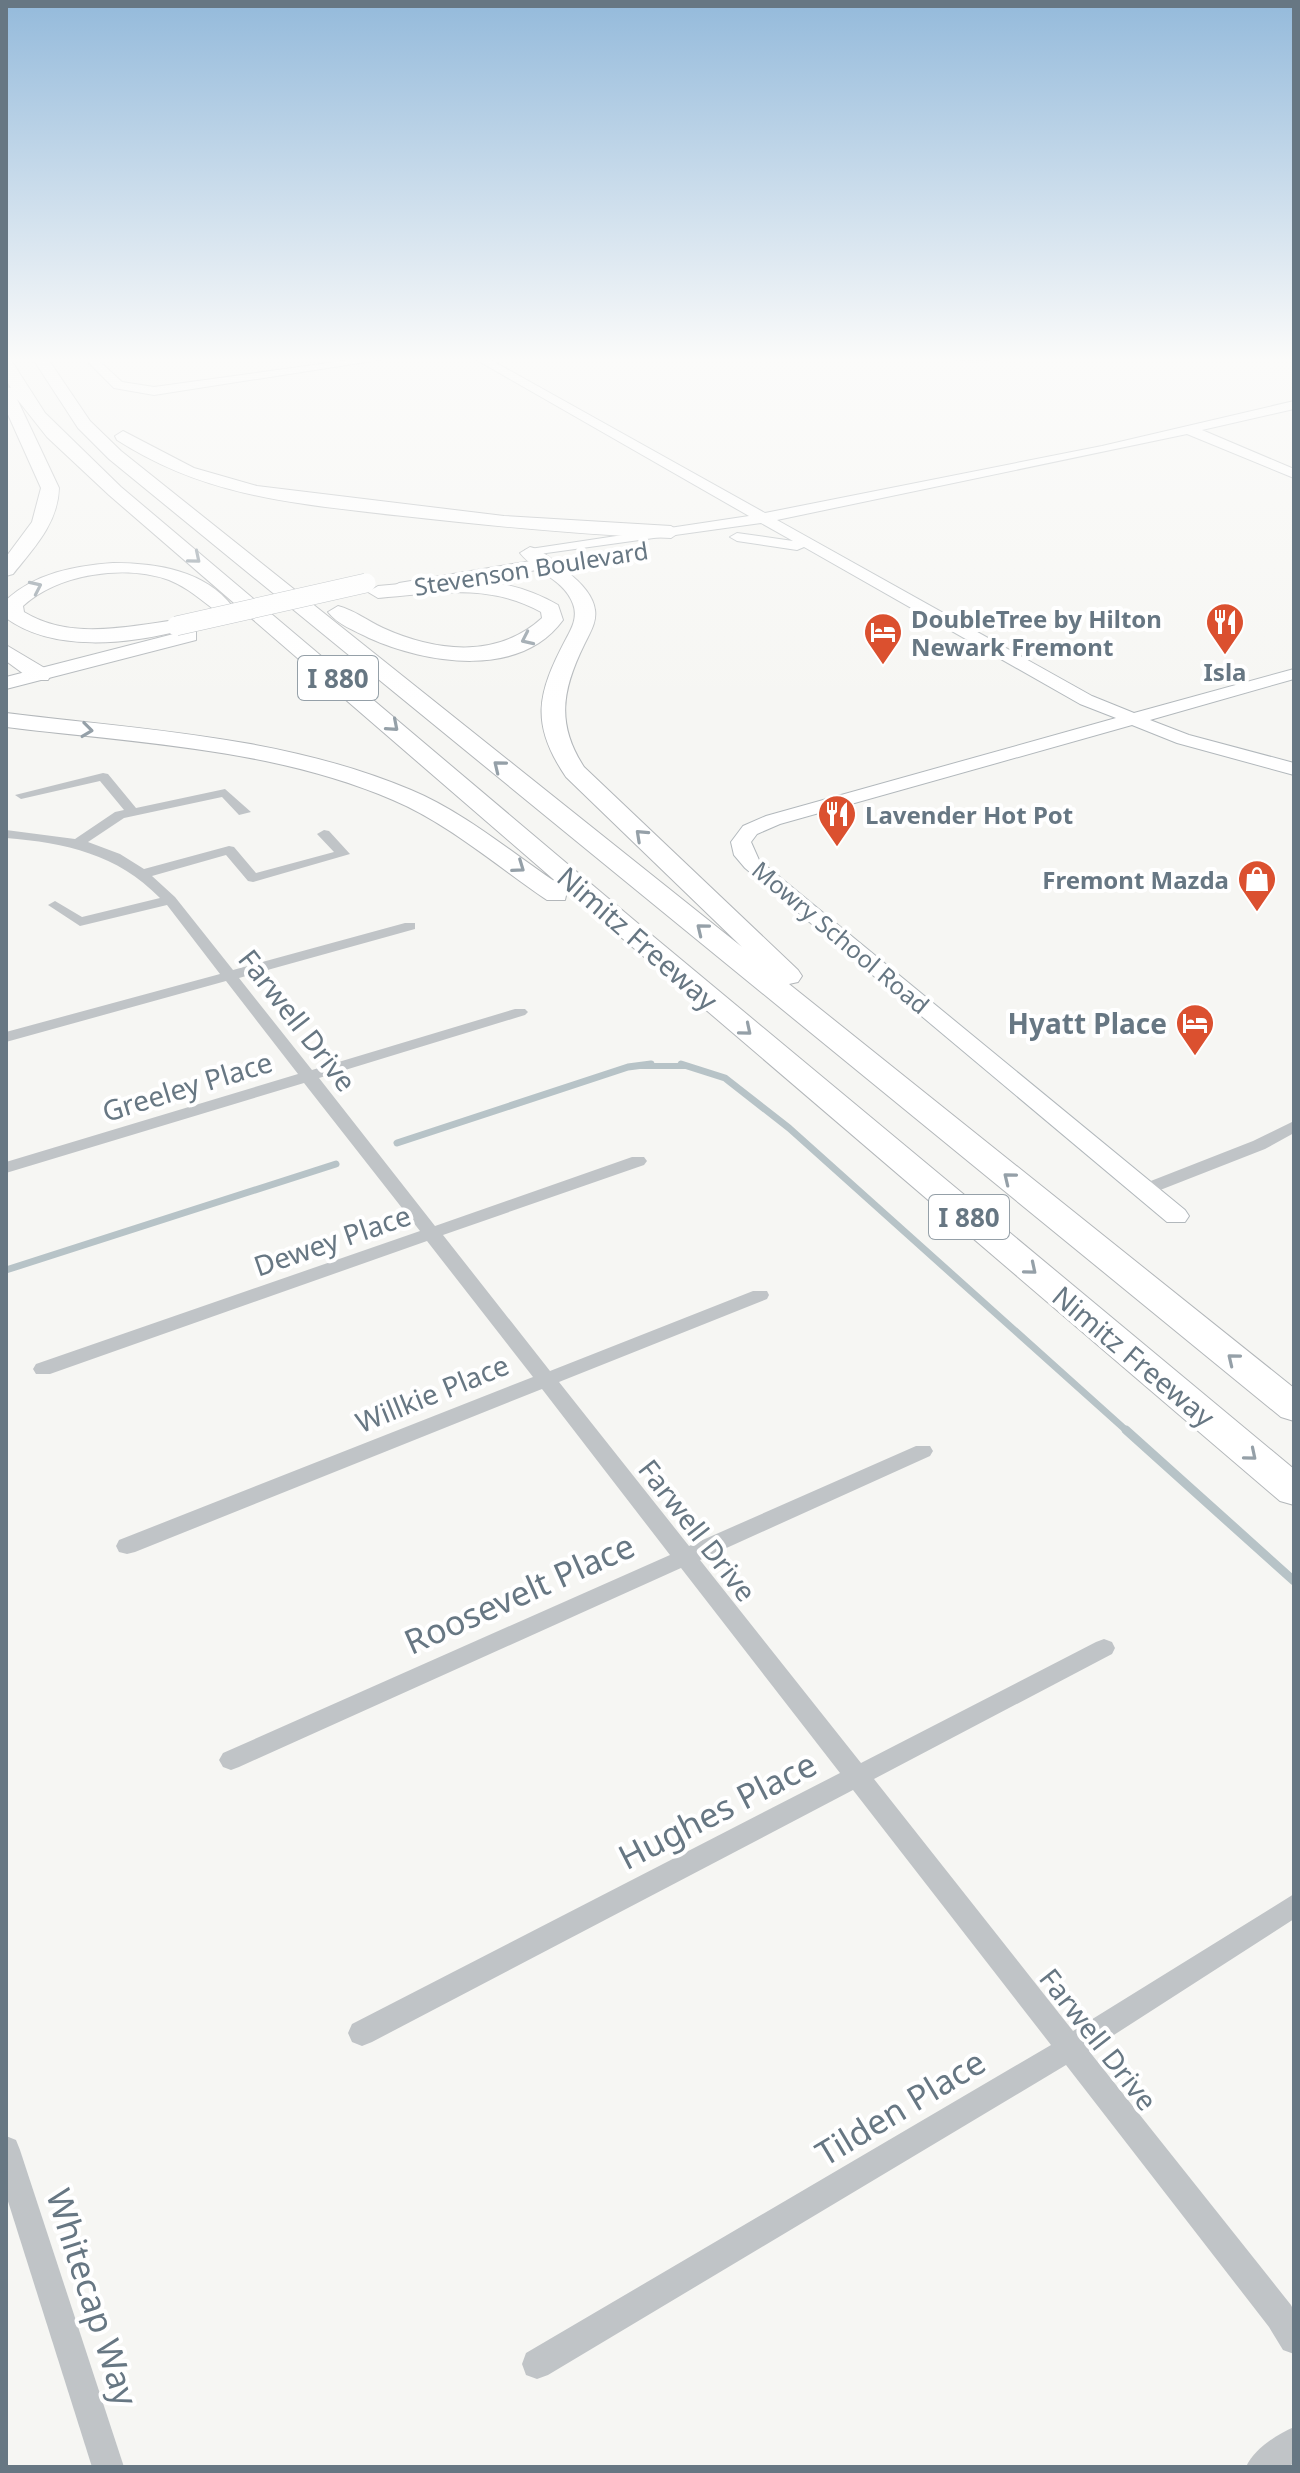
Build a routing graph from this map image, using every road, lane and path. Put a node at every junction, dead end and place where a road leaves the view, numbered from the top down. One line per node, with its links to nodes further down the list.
1 (45, 474): 15 (highway)
2 (98, 474): 21 (highway, Nimitz Freeway / I 880, one-way to 21)
3 (139, 474): 11 (highway, Nimitz Freeway / I 880)
4 (198, 474): 10 (highway)
5 (686, 474): 8 (street)
6 (971, 474): 8 (street, Stevenson Boulevard)
7 (1030, 474): 9 (street, Stevenson Boulevard)
8 (764, 518): 9 (street); 10 (street, Stevenson Boulevard)
9 (781, 528): 12 (street, Stevenson Boulevard); 13 (street)
10 (671, 532): 14 (street, Stevenson Boulevard)
11 (212, 533): 16 (highway, one-way to 11); 38 (highway, Nimitz Freeway / I 880, one-way to 11)
12 (737, 537): 13 (street); 14 (street, Stevenson Boulevard)
13 (828, 554): 23 (street)
14 (537, 559): 16 (main road, Stevenson Boulevard); 38 (highway, one-way to 14)
15 (6, 570)
16 (372, 588): 17 (main road, Stevenson Boulevard)
17 (183, 631): 18 (main road, Stevenson Boulevard); 21 (highway, one-way to 21)
18 (19, 665): 20 (main road, Stevenson Boulevard)
19 (1294, 674): 23 (street, Mowry School Road)
20 (6, 683)
21 (351, 690): 35 (highway, Nimitz Freeway / I 880, one-way to 35)
22 (6, 720): 35 (highway, one-way to 35)
23 (1131, 720): 24 (street); 44 (street, Mowry School Road)
24 (1294, 769)
25 (21, 795): 27 (street)
26 (244, 812): 27 (street)
27 (134, 813): 30 (street)
28 (6, 834): 30 (street, Farwell Drive)
29 (324, 834): 31 (street)
30 (78, 843): 31 (street, Farwell Drive)
31 (146, 873): 32 (street, Farwell Drive)
32 (170, 900): 33 (street); 36 (street, Farwell Drive)
33 (55, 905)
34 (410, 926): 36 (street)
35 (644, 943): 52 (highway, Nimitz Freeway / I 880, one-way to 52)
36 (228, 975): 39 (street); 40 (street, Farwell Drive)
37 (520, 1012): 40 (street, Greeley Place)
38 (806, 1014): 50 (highway, Nimitz Freeway / I 880, one-way to 38)
39 (6, 1037)
40 (307, 1077): 43 (street, Greeley Place); 46 (street, Farwell Drive)
41 (1294, 1126): 44 (street)
42 (638, 1161): 46 (street, Dewey Place)
43 (6, 1168)
44 (1144, 1190): 45 (street, Mowry School Road)
45 (1176, 1216)
46 (431, 1235): 48 (street, Dewey Place); 49 (street, Farwell Drive)
47 (760, 1295): 49 (street, Willkie Place)
48 (43, 1369)
49 (543, 1379): 53 (street, Willkie Place); 54 (street, Farwell Drive)
50 (1294, 1408)
51 (923, 1451): 54 (street, Roosevelt Place)
52 (1294, 1491)
53 (127, 1546)
54 (683, 1556): 56 (street, Roosevelt Place); 57 (street, Farwell Drive)
55 (1104, 1648): 57 (street, Hughes Place)
56 (231, 1760)
57 (856, 1776): 59 (street, Hughes Place); 60 (street, Farwell Drive)
58 (1294, 1905): 60 (street, Tilden Place)
59 (362, 2033)
60 (1070, 2048): 62 (street, Farwell Drive); 63 (street, Tilden Place)
61 (6, 2150): 65 (street, Whitecap Way)
62 (1294, 2339)
63 (537, 2364)
64 (1294, 2443): 66 (street)
65 (108, 2467)
66 (1262, 2467)

